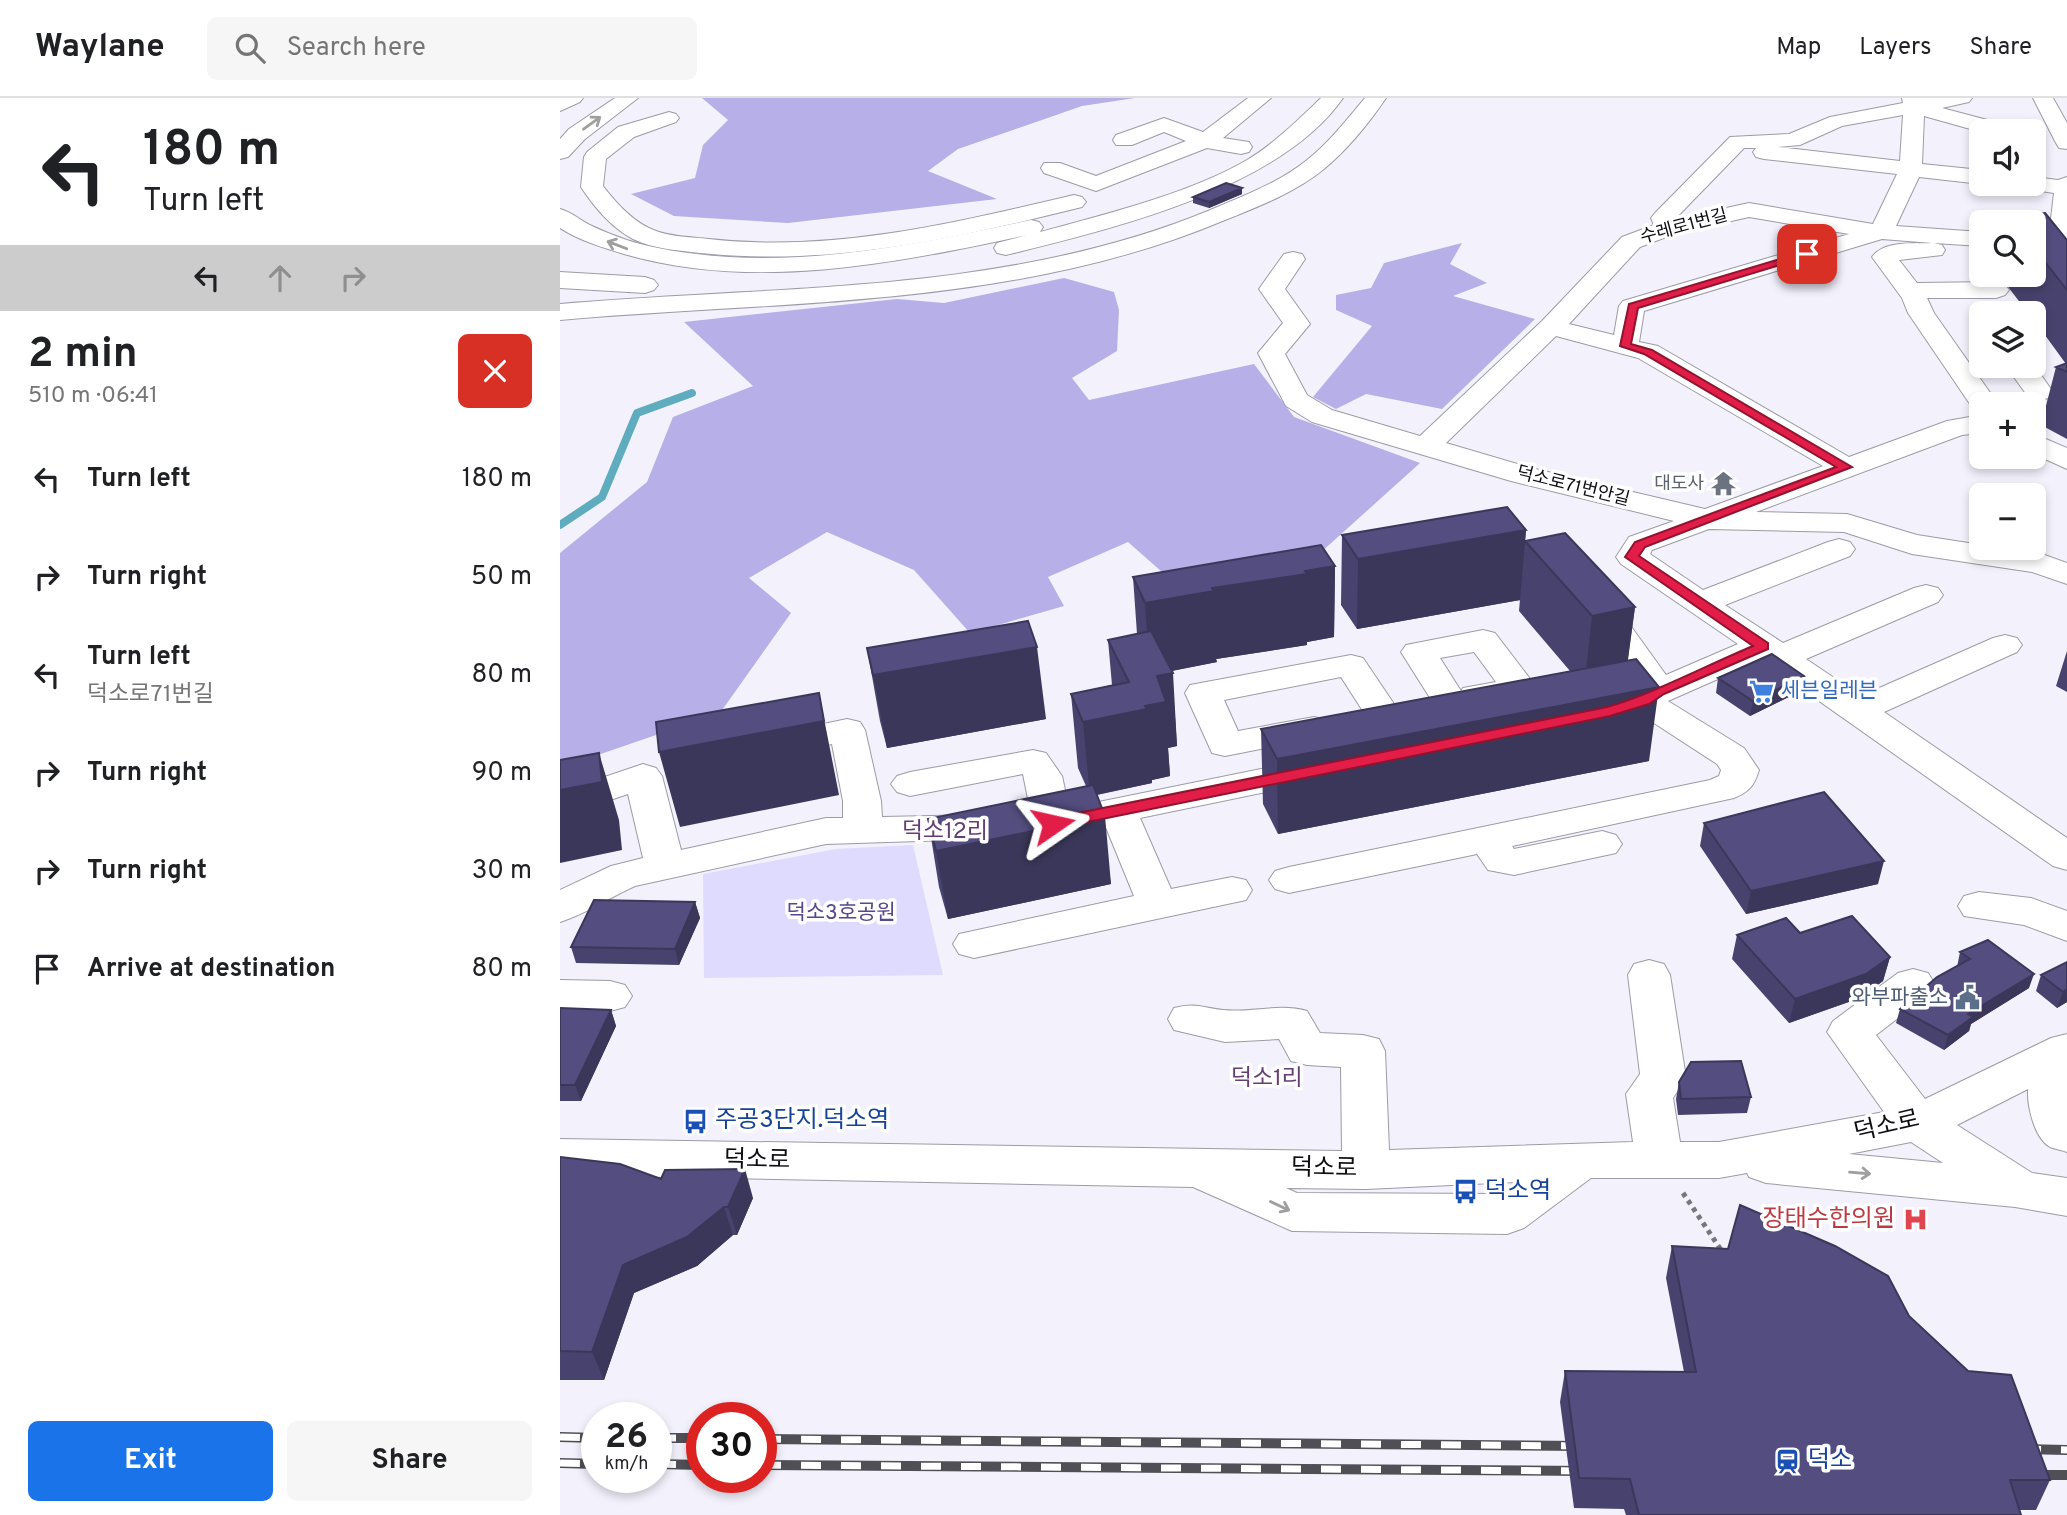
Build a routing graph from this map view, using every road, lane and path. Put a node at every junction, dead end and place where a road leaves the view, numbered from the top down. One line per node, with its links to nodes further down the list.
1 (573, 98): 11 (main road)
2 (628, 98): 23 (main road, one-way to 2)
3 (1261, 98): 12 (main road)
4 (1310, 98): 20 (main road)
5 (1333, 98): 41 (main road)
6 (1368, 98): 42 (main road)
7 (1376, 98): 45 (main road)
8 (1962, 98): 10 (main road)
9 (2042, 98): 19 (main road)
10 (1913, 102): 14 (main road); 21 (main road); 27 (main road)
11 (560, 105)
12 (1239, 112): 15 (main road); 17 (main road)
13 (669, 118): 32 (main road)
14 (1969, 120)
15 (1172, 127): 16 (main road); 17 (main road)
16 (1124, 140)
17 (1205, 141): 20 (main road); 24 (main road)
18 (2046, 143): 22 (main road)
19 (2067, 143)
20 (1241, 147): 26 (main road)
21 (1732, 149): 27 (main road); 34 (main road)
22 (2067, 149)
23 (560, 152)
24 (1160, 157): 26 (main road); 29 (main road)
25 (1052, 168): 29 (main road)
26 (1202, 169): 32 (main road)
27 (1910, 169): 28 (main road); 35 (main road)
28 (1969, 176)
29 (1096, 184): 32 (main road)
30 (2046, 185): 31 (main road)
31 (2067, 187): 38 (main road)
32 (1080, 207): 33 (main road, one-way to 33)
33 (560, 216)
34 (1667, 228): 35 (main road, 수레로1번길); 46 (main road, 수레로1번길)
35 (1881, 232): 36 (main road, 수레로1번길); 47 (main road)
36 (1969, 238)
37 (2046, 243): 38 (main road)
38 (2064, 245)
39 (1969, 250): 44 (main road)
40 (1293, 260): 54 (main road, 덕소로71번안길)
41 (560, 280)
42 (560, 292)
43 (1996, 300): 44 (main road)
44 (1915, 301): 48 (main road)
45 (560, 312)
46 (1551, 327): 47 (main road); 54 (main road, 수레로1번길)
47 (1625, 346): 59 (main road)
48 (1948, 354): 49 (main road); 51 (main road)
49 (1969, 354)
50 (2029, 378): 52 (main road)
51 (1975, 392)
52 (2039, 392)
53 (1969, 426): 59 (main road)
54 (1426, 446): 60 (main road, 덕소로71번안길)
55 (2046, 446): 57 (main road)
56 (2046, 449): 58 (main road)
57 (2067, 449)
58 (2067, 460)
59 (1846, 467): 60 (main road)
60 (1710, 520): 62 (main road, 덕소로71번안길); 65 (main road)
61 (1839, 549): 65 (main road)
62 (2067, 574)
63 (1581, 581): 68 (main road)
64 (1926, 595): 67 (main road)
65 (1699, 603): 67 (main road)
66 (2005, 645): 70 (main road)
67 (1771, 652): 68 (main road); 70 (main road)
68 (1651, 696): 71 (main road); 78 (main road)
69 (1450, 701): 75 (main road)
70 (1858, 710): 80 (main road)
71 (1583, 716)
72 (738, 753): 77 (main road)
73 (910, 784): 76 (main road)
74 (560, 804): 81 (main road)
75 (1118, 811): 76 (main road); 84 (main road)
76 (1053, 824): 77 (main road)
77 (863, 828): 81 (main road)
78 (1486, 839): 79 (main road); 82 (main road)
79 (1601, 844)
80 (2063, 850)
81 (666, 865): 86 (main road)
82 (1289, 880)
83 (1232, 890): 84 (main road)
84 (1158, 905): 88 (main road)
85 (1979, 906): 87 (main road)
86 (560, 908)
87 (2067, 927)
88 (974, 944)
89 (1649, 975): 100 (main road)
90 (1913, 984): 96 (main road)
91 (560, 995): 92 (main road)
92 (610, 996)
93 (1190, 1019): 102 (main road)
94 (2067, 1051): 96 (main road, 덕소로)
95 (2067, 1056): 97 (main road)
96 (1918, 1123): 100 (main road, 덕소로); 103 (main road)
97 (2067, 1134)
98 (560, 1157): 101 (main road, 덕소로)
99 (1582, 1160): 100 (main road, 덕소로); 101 (main road, one-way to 99); 102 (main road, 덕소로)
100 (1686, 1167): 103 (main road, one-way to 103); 105 (path)
101 (1195, 1168): 102 (main road, 덕소로)
102 (1366, 1170)
103 (2021, 1190): 104 (main road)
104 (2067, 1197)
105 (1727, 1257)

